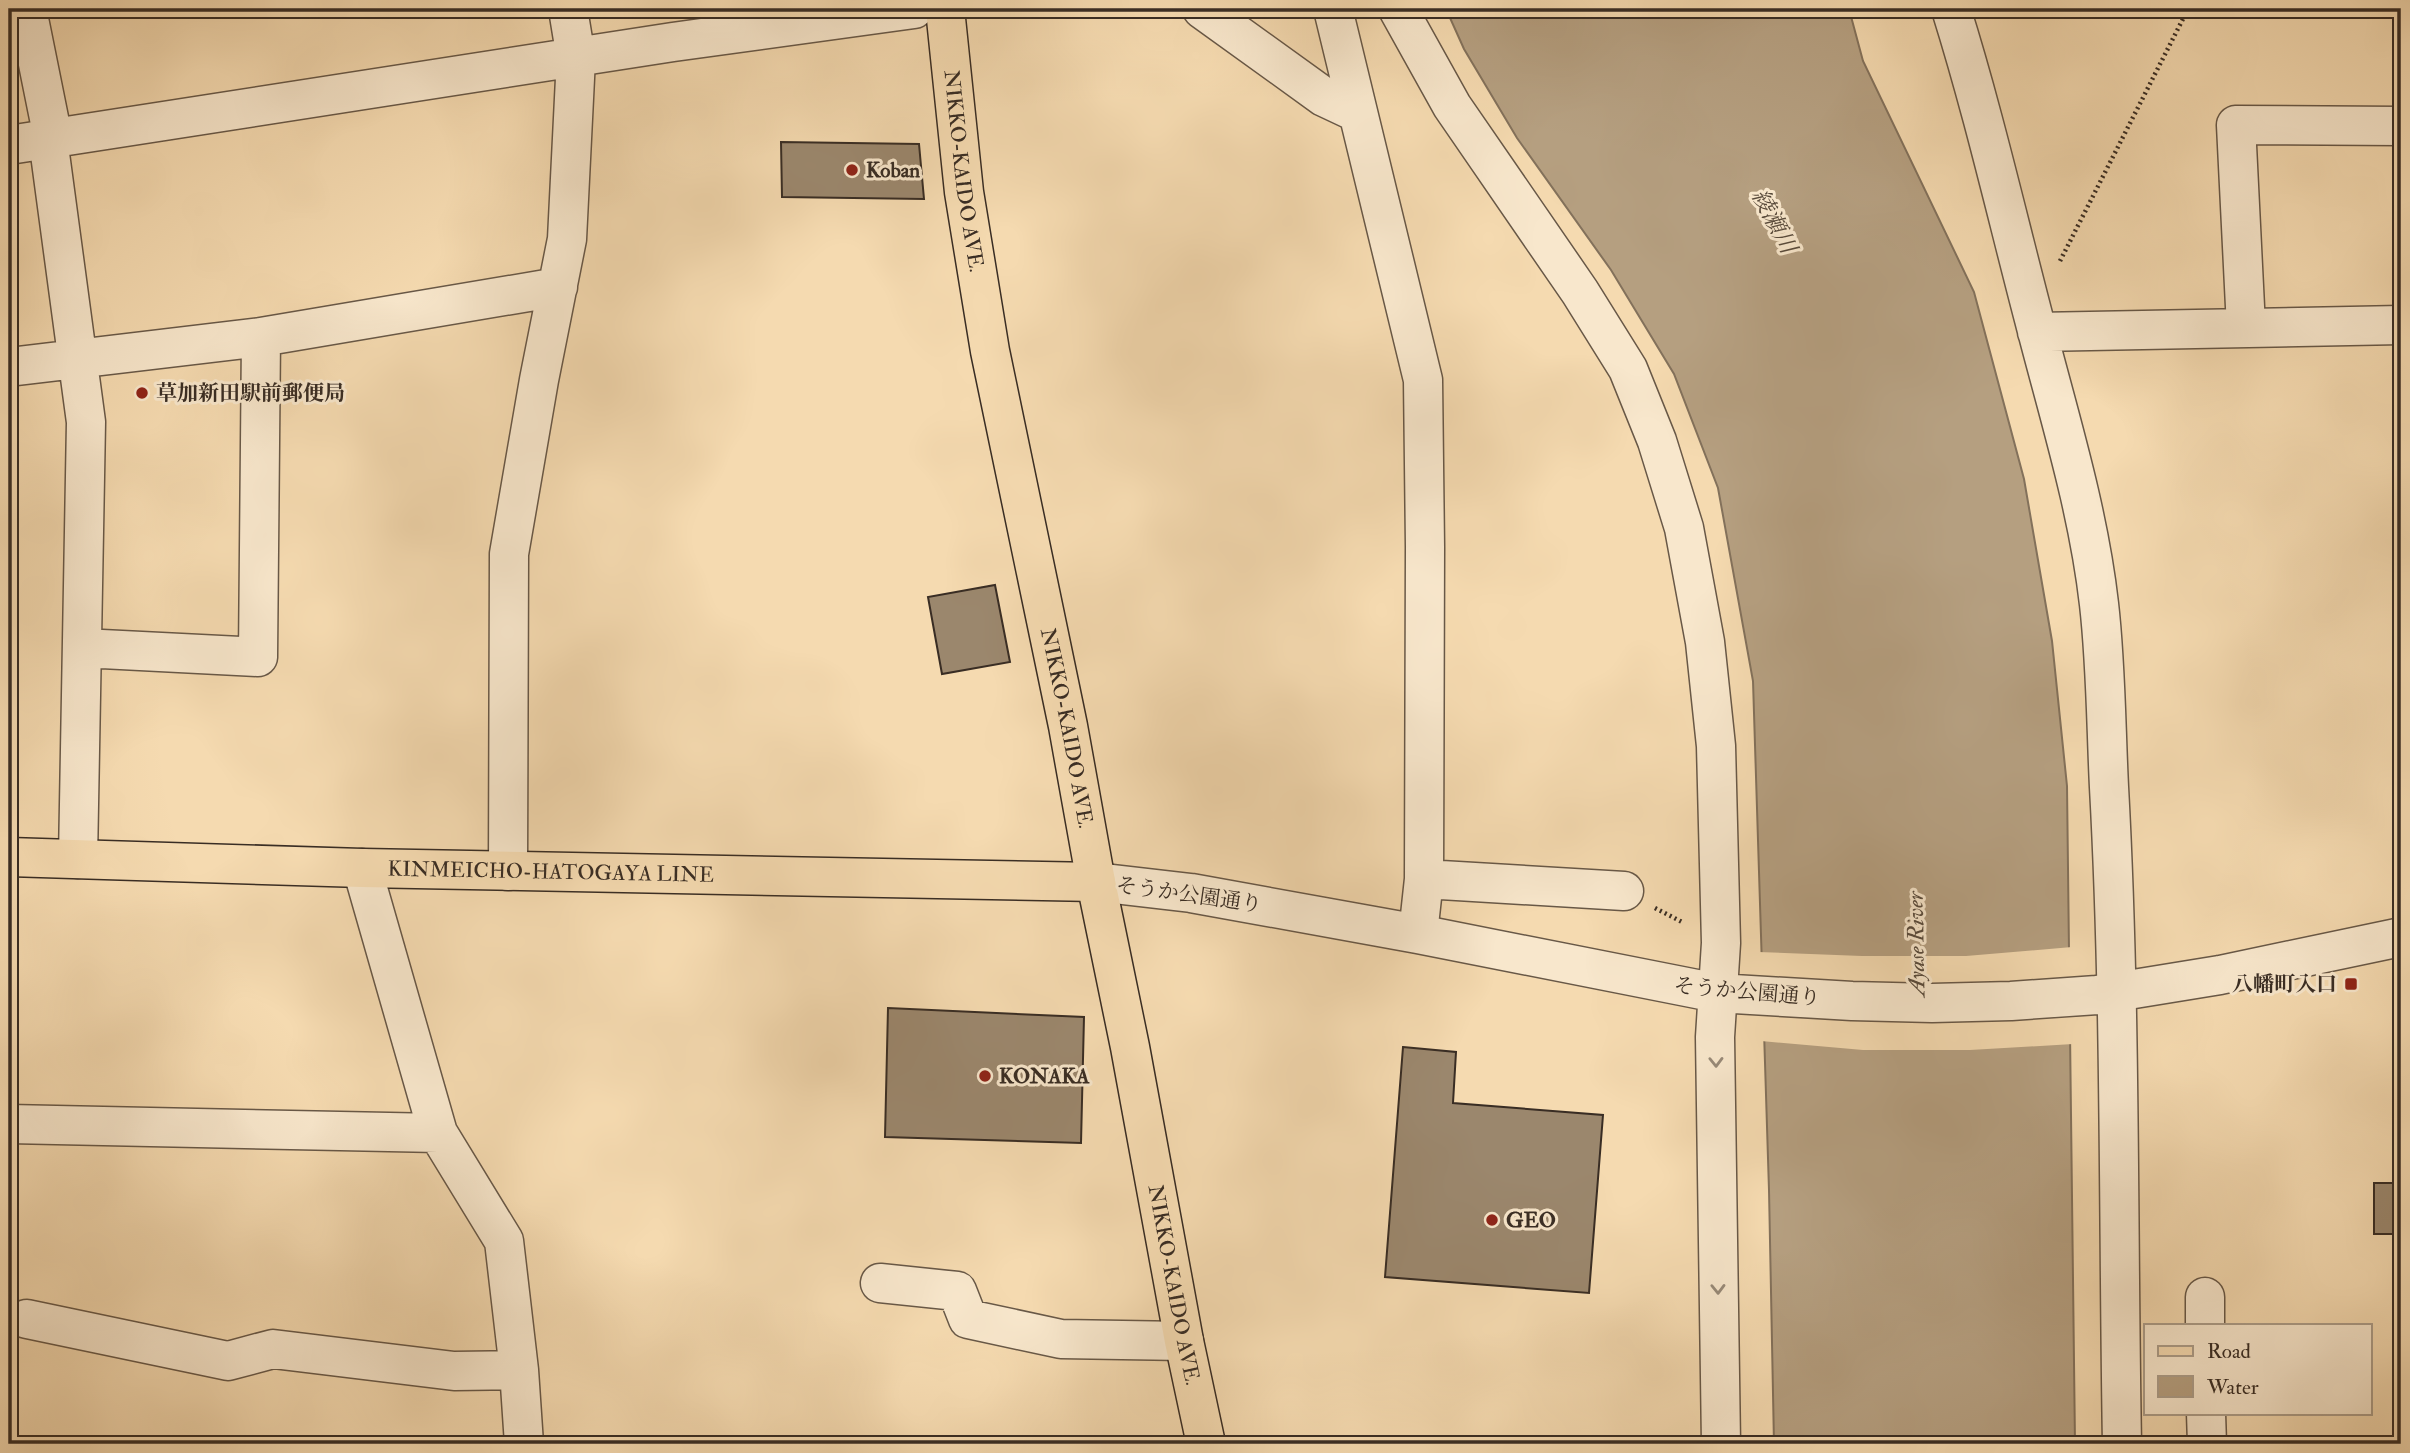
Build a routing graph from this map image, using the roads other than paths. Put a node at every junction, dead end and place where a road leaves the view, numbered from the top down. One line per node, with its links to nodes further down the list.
1 (27, 9): 12 (street)
2 (568, 9): 9 (street)
3 (914, 9): 9 (street)
4 (945, 9): 27 (main road, NIKKO-KAIDO AVE.)
5 (1202, 9): 10 (street)
6 (1333, 9): 10 (street)
7 (1398, 9): 32 (street)
8 (1951, 9): 17 (street)
9 (576, 58): 12 (street); 14 (street)
10 (1358, 113): 26 (street)
11 (2401, 126): 16 (street)
12 (51, 139): 13 (street); 19 (street)
13 (9, 145)
14 (558, 286): 18 (street); 25 (street)
15 (2401, 325): 16 (street)
16 (2246, 327): 17 (street)
17 (2037, 332): 31 (street)
18 (261, 337): 19 (street); 21 (street)
19 (77, 358): 20 (street); 21 (street)
20 (9, 367)
21 (82, 648): 23 (street)
22 (9, 857): 23 (main road, KINMEICHO-HATOGAYA LINE)
23 (78, 859): 24 (main road, KINMEICHO-HATOGAYA LINE)
24 (362, 868): 25 (main road, KINMEICHO-HATOGAYA LINE); 34 (street)
25 (509, 871): 27 (main road, KINMEICHO-HATOGAYA LINE)
26 (1424, 879): 28 (street); 29 (street)
27 (1096, 882): 29 (street, そうか公園通り); 37 (main road, NIKKO-KAIDO AVE.)
28 (1624, 891)
29 (1418, 934): 32 (street, そうか公園通り)
30 (2401, 937): 31 (street, そうか公園通り)
31 (2107, 994): 32 (street, そうか公園通り); 43 (street)
32 (1735, 995): 42 (street, one-way to 42)
33 (9, 1124): 34 (street)
34 (438, 1133): 38 (street)
35 (880, 1283): 37 (street)
36 (27, 1318): 38 (street)
37 (1184, 1341): 41 (main road, NIKKO-KAIDO AVE.)
38 (519, 1370): 40 (street)
39 (2207, 1414): 44 (street)
40 (524, 1444)
41 (1206, 1444)
42 (1721, 1444)
43 (2122, 1444)
44 (2207, 1444)

